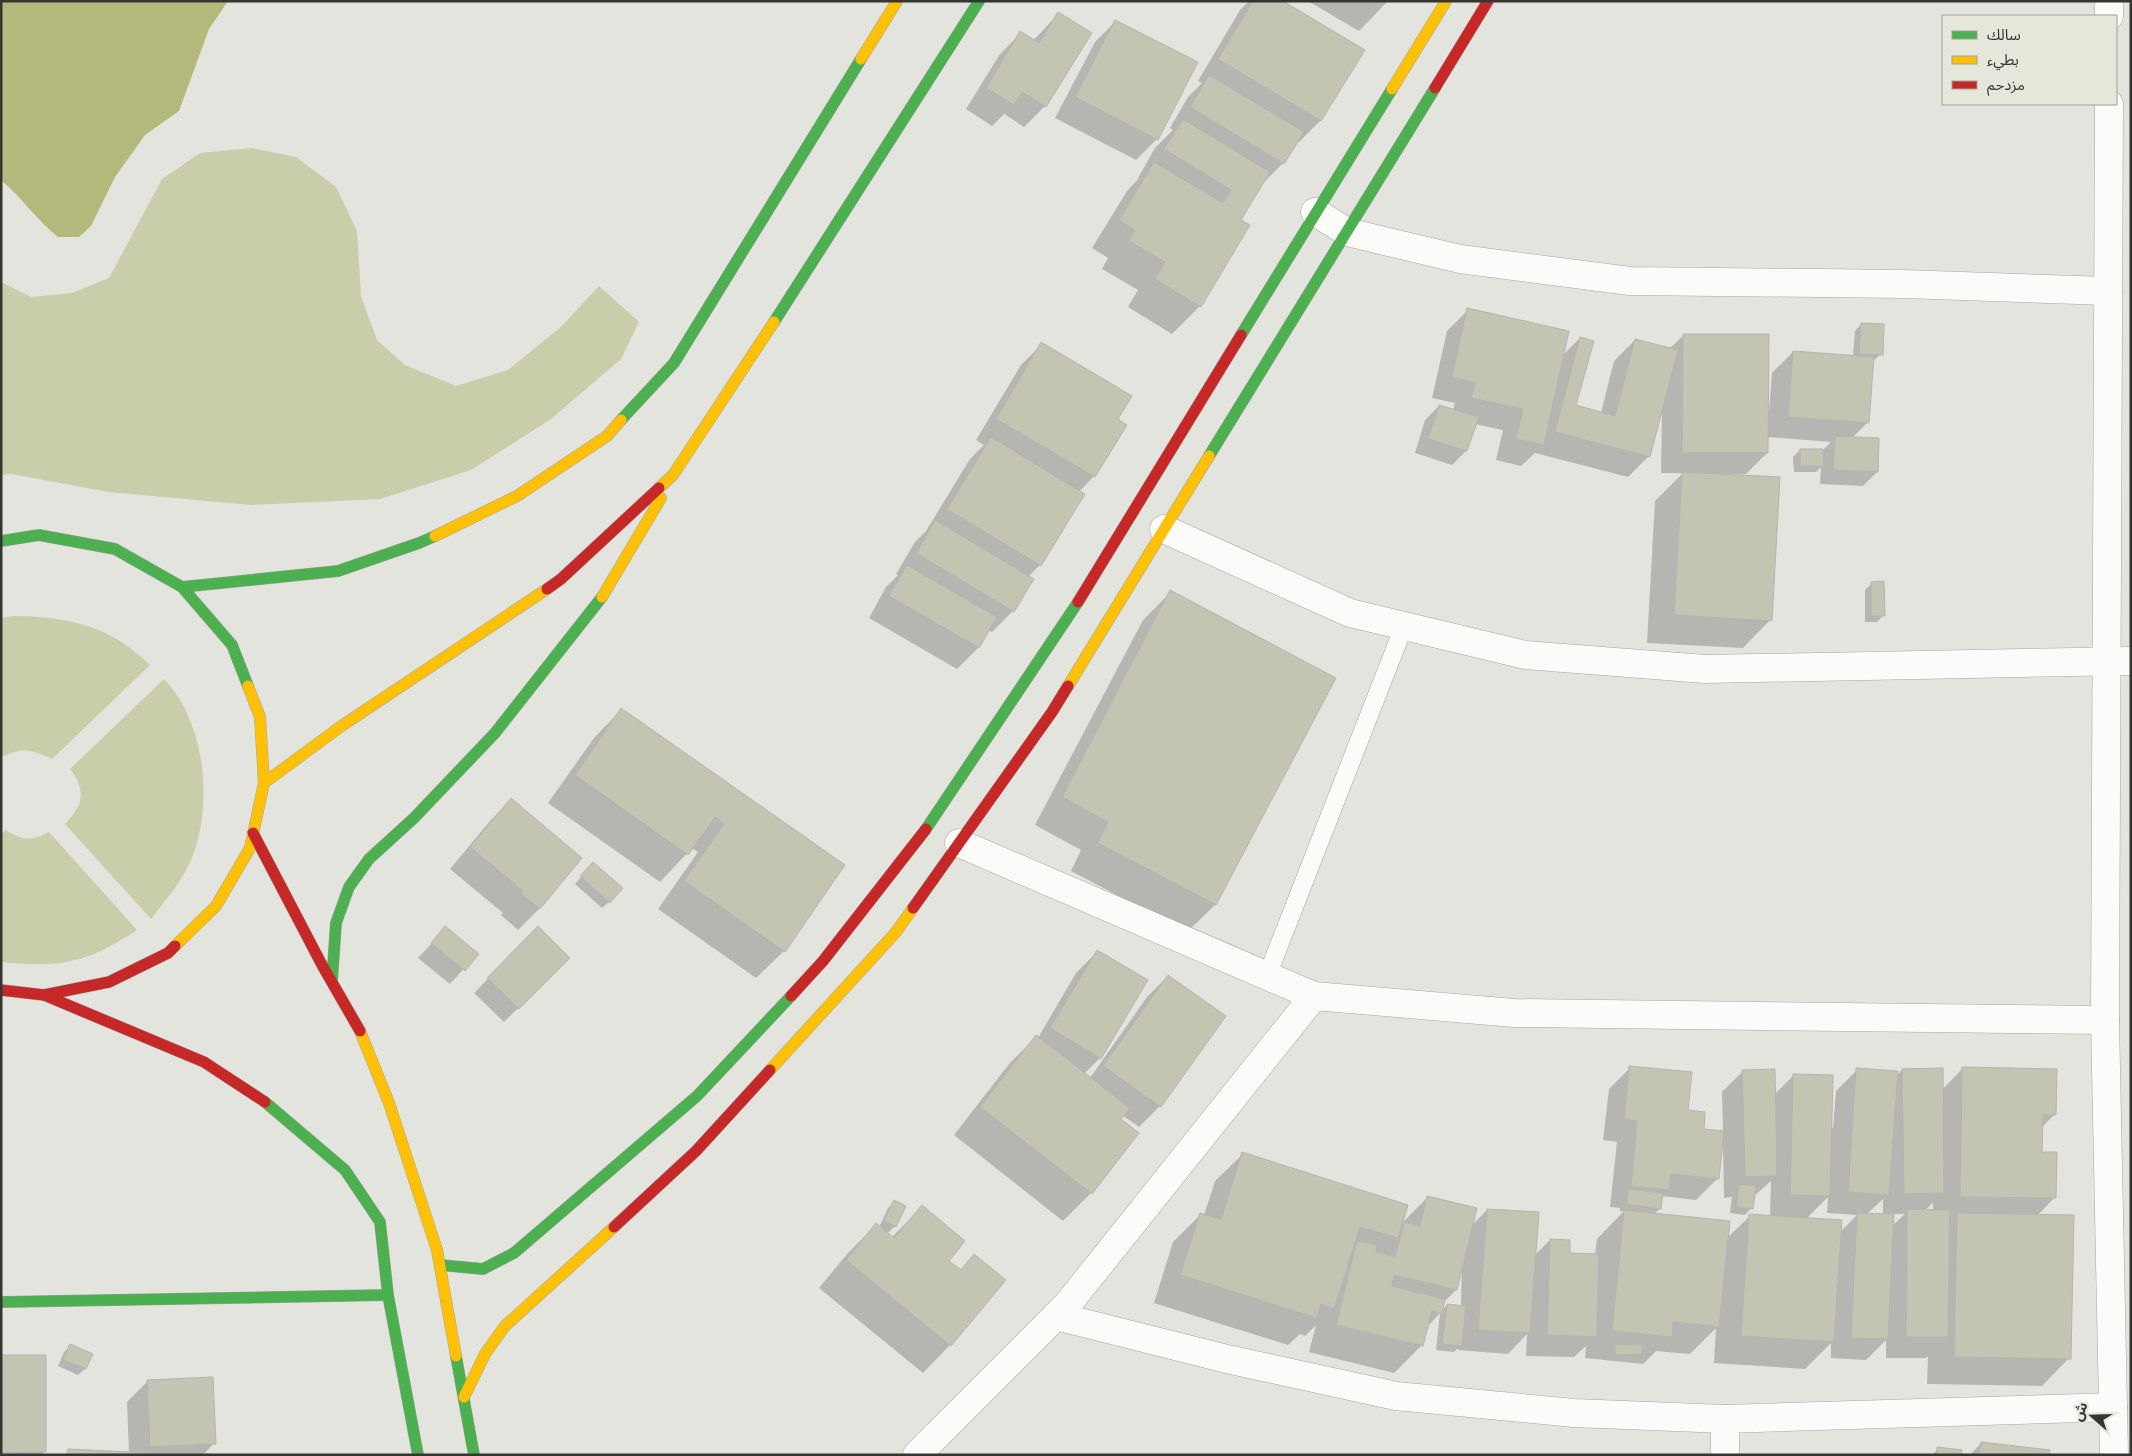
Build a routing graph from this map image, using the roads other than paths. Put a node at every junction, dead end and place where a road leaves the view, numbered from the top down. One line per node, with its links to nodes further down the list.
1 (897, 1): 14 (street)
2 (978, 1): 11 (street)
3 (1446, 1): 8 (street)
4 (1488, 1): 9 (street)
5 (2109, 1): 6 (street)
6 (2109, 15)
7 (2109, 105): 10 (street)
8 (1315, 212): 9 (street); 26 (street)
9 (1347, 232): 10 (street); 12 (street)
10 (2108, 291): 16 (street)
11 (673, 475): 17 (street); 21 (street)
12 (1164, 529): 15 (street); 19 (street)
13 (1, 541): 14 (street)
14 (182, 587): 17 (street)
15 (1404, 626): 16 (street); 20 (lane)
16 (2119, 661): 25 (street)
17 (264, 783): 18 (street)
18 (253, 834): 21 (street); 23 (street)
19 (959, 843): 20 (street); 31 (street)
20 (1267, 976): 24 (street)
21 (332, 981): 26 (street)
22 (1, 990): 23 (street)
23 (44, 994): 28 (street)
24 (1314, 996): 25 (street); 30 (street)
25 (2105, 1020): 27 (street)
26 (440, 1265): 31 (street)
27 (2120, 1271): 32 (street)
28 (388, 1295): 29 (street); 34 (street)
29 (1, 1302)
30 (1056, 1316): 33 (street); 36 (street)
31 (464, 1397): 35 (street)
32 (2113, 1407): 33 (street); 38 (street)
33 (1725, 1419): 37 (street)
34 (418, 1455)
35 (474, 1455)
36 (917, 1455)
37 (1725, 1455)
38 (2114, 1455)

